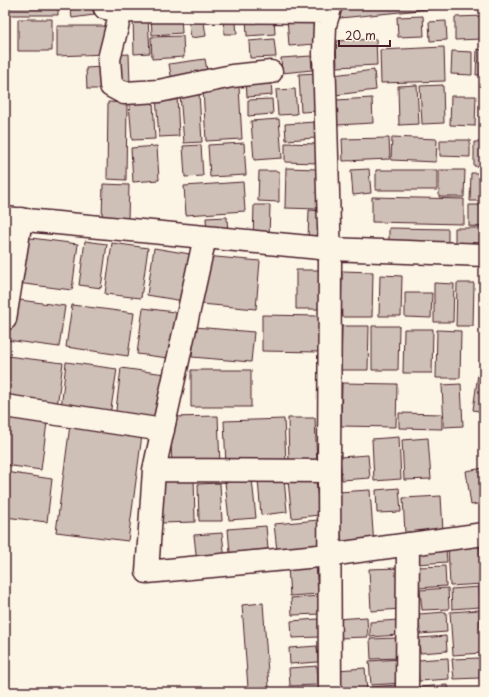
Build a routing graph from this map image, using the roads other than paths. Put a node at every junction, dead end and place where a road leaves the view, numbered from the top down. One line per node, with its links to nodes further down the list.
1 (113, 8): 2 (street); 3 (street)
2 (330, 9): 6 (street)
3 (270, 72)
4 (13, 219): 5 (street); 8 (street)
5 (205, 237): 6 (street); 10 (street)
6 (330, 249): 7 (street); 12 (street)
7 (484, 255)
8 (5, 319)
9 (5, 406): 10 (street)
10 (163, 430): 11 (street)
11 (154, 470): 12 (street); 15 (street)
12 (329, 471): 15 (street)
13 (484, 534): 14 (street)
14 (408, 544): 15 (street); 17 (street)
15 (329, 555): 16 (street)
16 (330, 692)
17 (407, 692)

